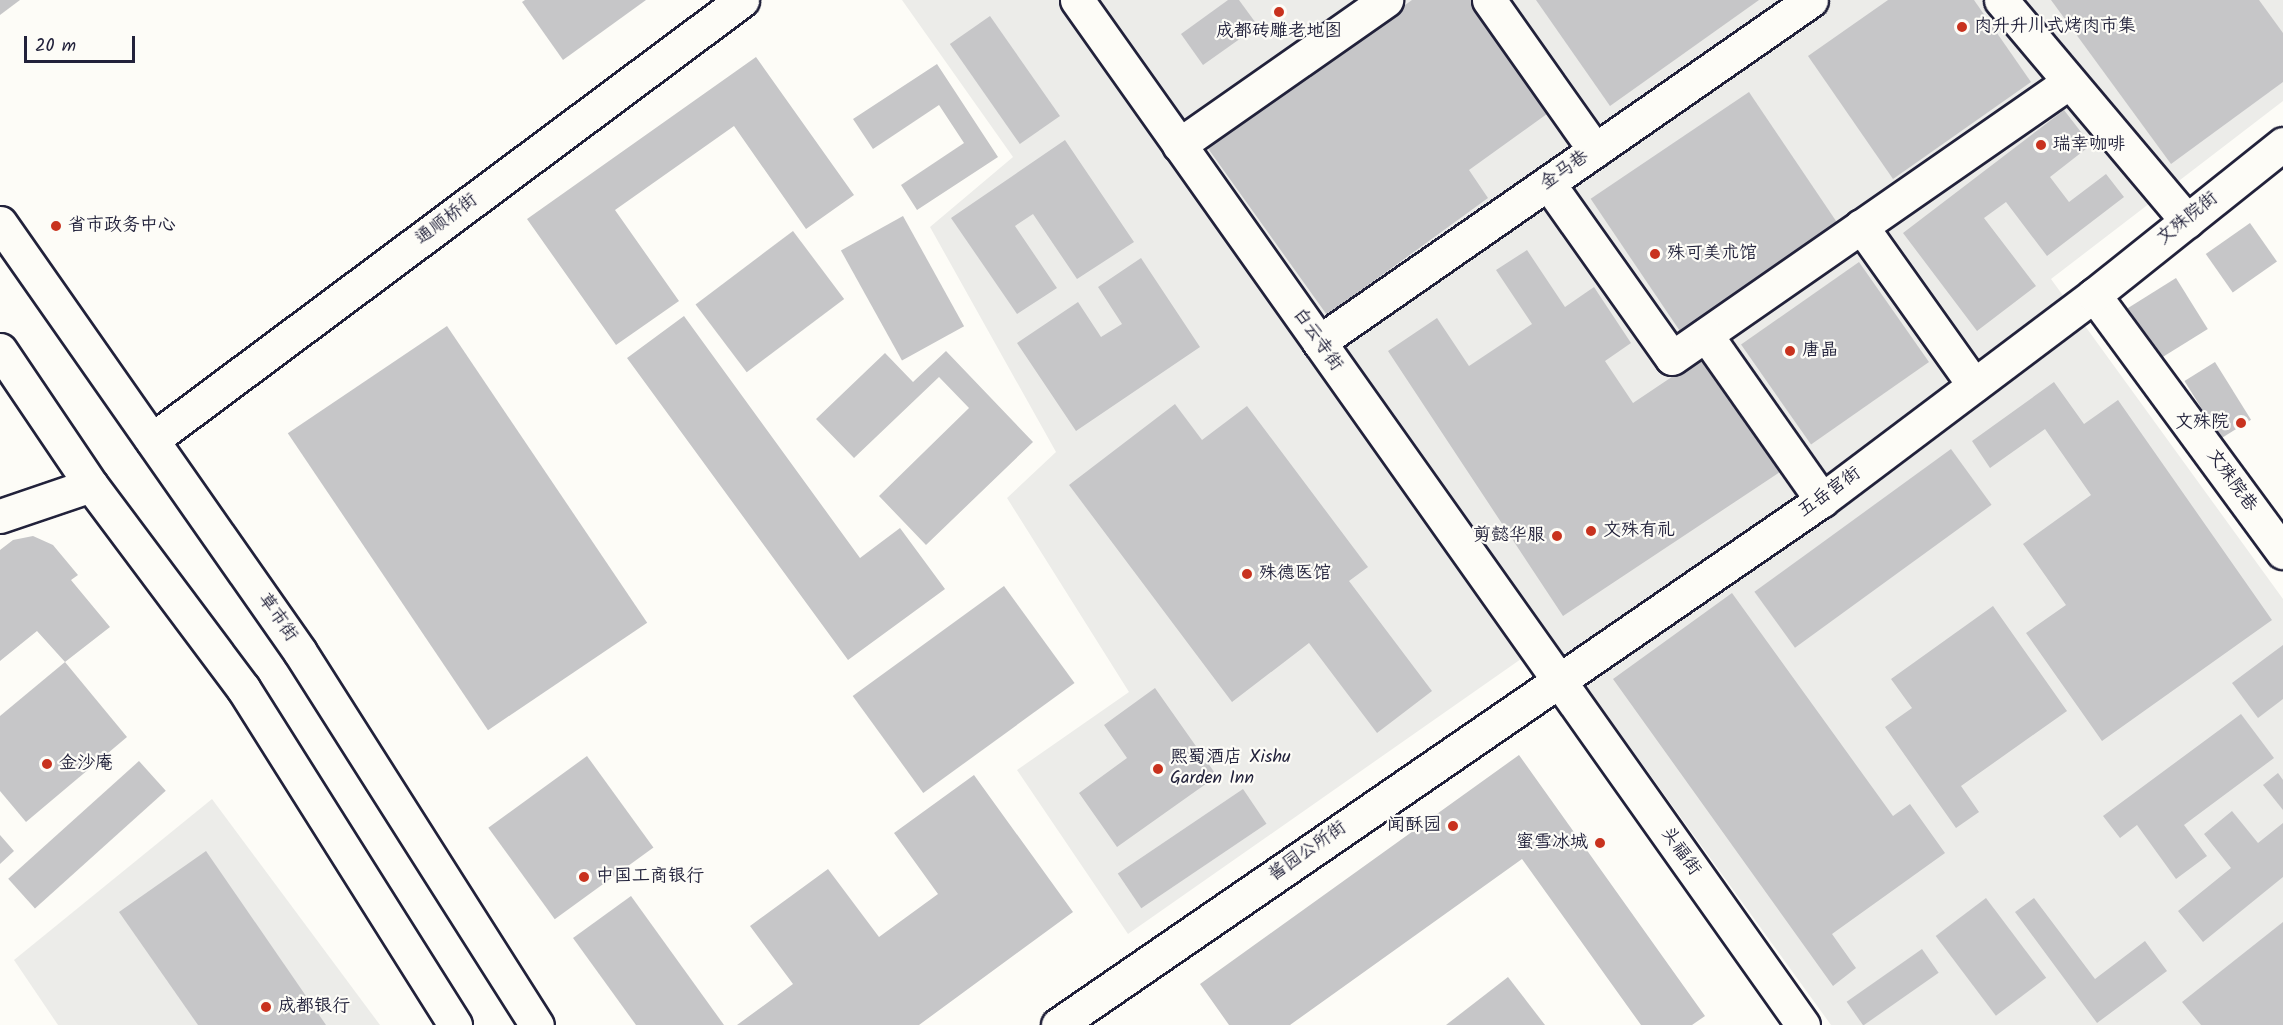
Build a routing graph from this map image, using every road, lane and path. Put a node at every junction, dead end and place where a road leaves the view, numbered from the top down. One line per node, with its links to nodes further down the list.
1 (742, 0): 20 (street, 通顺桥街)
2 (1077, 0): 9 (street, 白云寺街)
3 (1386, 0): 9 (street)
4 (1490, 0): 10 (street)
5 (2001, 0): 7 (street)
6 (1803, 2): 10 (street, 金马巷)
7 (2068, 82): 12 (street); 14 (street)
8 (2283, 144): 12 (street, 文殊院街)
9 (1179, 145): 17 (street, 白云寺街)
10 (1595, 150): 11 (street, 金马巷)
11 (1548, 183): 16 (street); 17 (street, 金马巷)
12 (2187, 221): 15 (street, 文殊院街)
13 (0, 223): 20 (street, 草市街)
14 (1861, 226): 16 (street); 19 (street)
15 (2094, 295): 19 (street, 五岳宫街); 24 (street, 文殊院巷)
16 (1706, 334): 22 (street)
17 (1319, 342): 25 (street, 白云寺街)
18 (0, 350): 21 (street)
19 (1974, 385): 22 (street, 五岳宫街)
20 (152, 440): 27 (street, 草市街)
21 (91, 485): 23 (street); 26 (street)
22 (1822, 500): 25 (street, 五岳宫街)
23 (0, 516)
24 (2283, 552)
25 (1558, 680): 28 (street, 酱园公所街); 29 (street, 头福街)
26 (455, 1025)
27 (537, 1025)
28 (1058, 1025)
29 (1803, 1025)

